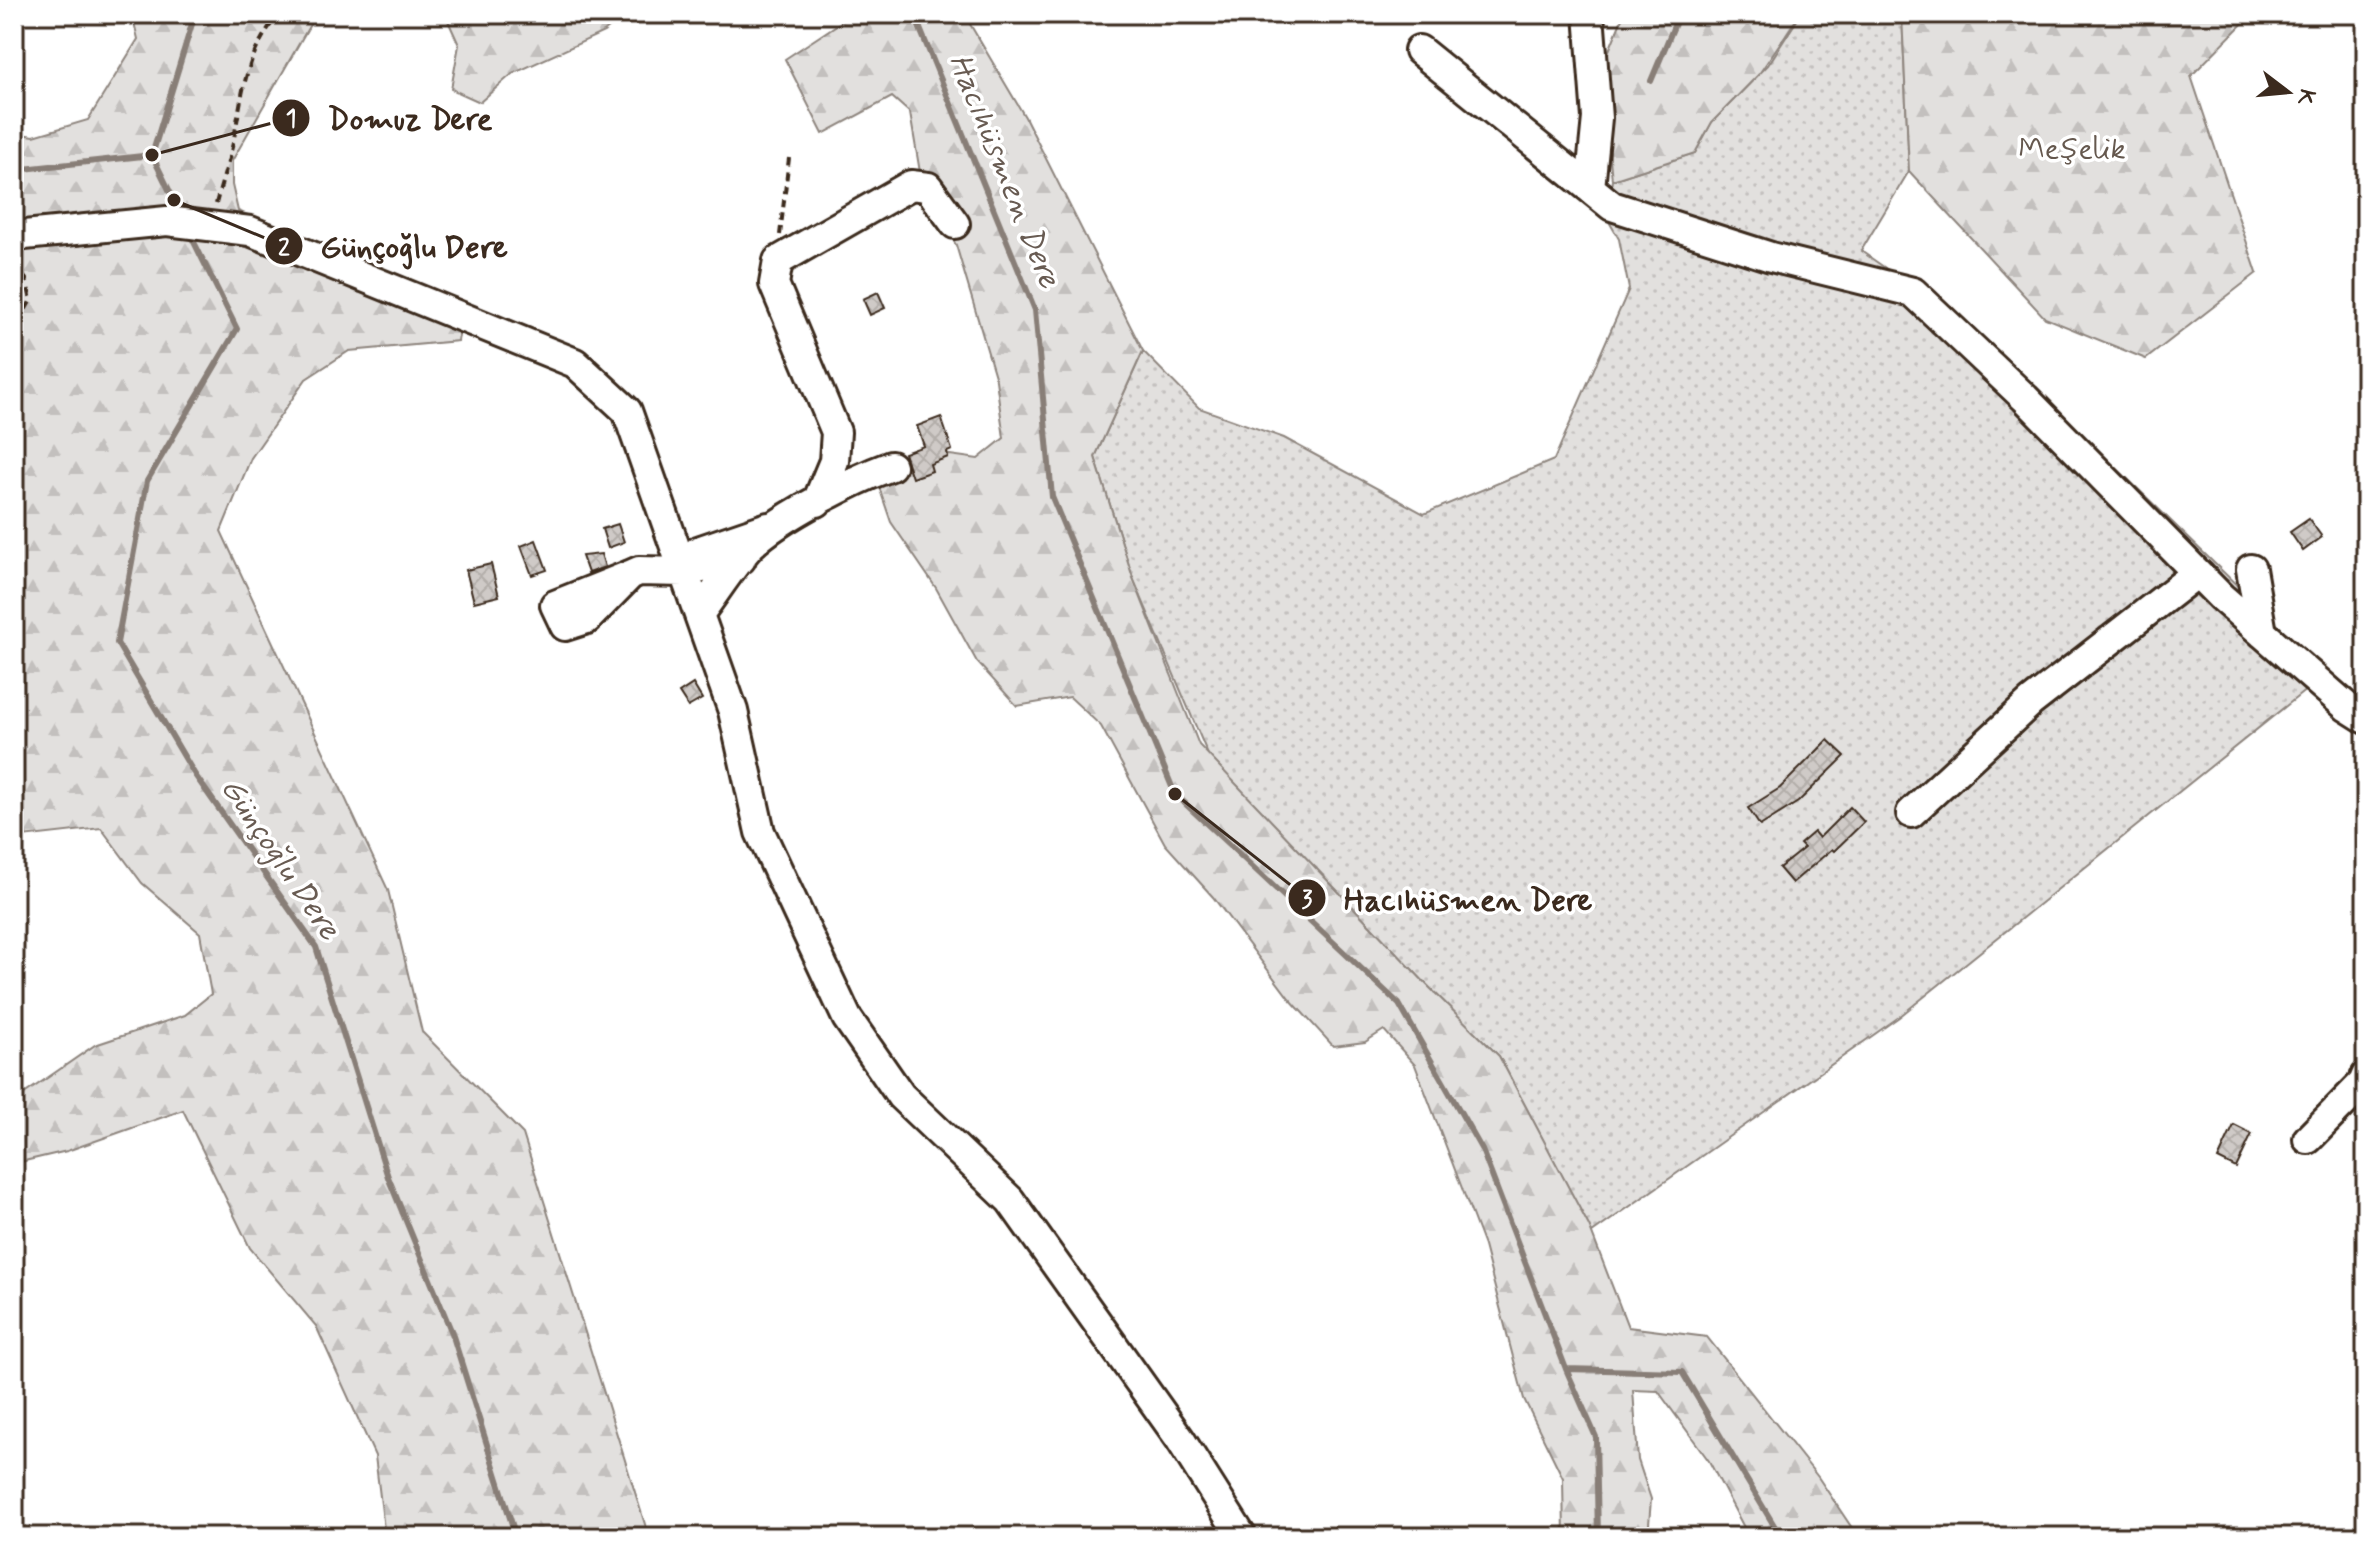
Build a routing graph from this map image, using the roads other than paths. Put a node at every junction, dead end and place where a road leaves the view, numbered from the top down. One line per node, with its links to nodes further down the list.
1 (1589, 14): 3 (street)
2 (1419, 50): 3 (street)
3 (1590, 188): 12 (street)
4 (955, 224): 7 (street)
5 (14, 236): 11 (street)
6 (891, 466): 7 (street)
7 (817, 502): 8 (street)
8 (785, 521): 9 (street); 11 (street)
9 (741, 559): 11 (street); 14 (street)
10 (2251, 569): 15 (street)
11 (684, 572): 13 (street); 14 (street)
12 (2197, 573): 15 (street); 17 (street)
13 (630, 575)
14 (699, 614): 20 (street)
15 (2262, 633): 16 (street)
16 (2366, 719)
17 (1911, 813)
18 (2366, 1076): 19 (street)
19 (2308, 1139)
20 (1242, 1537)

